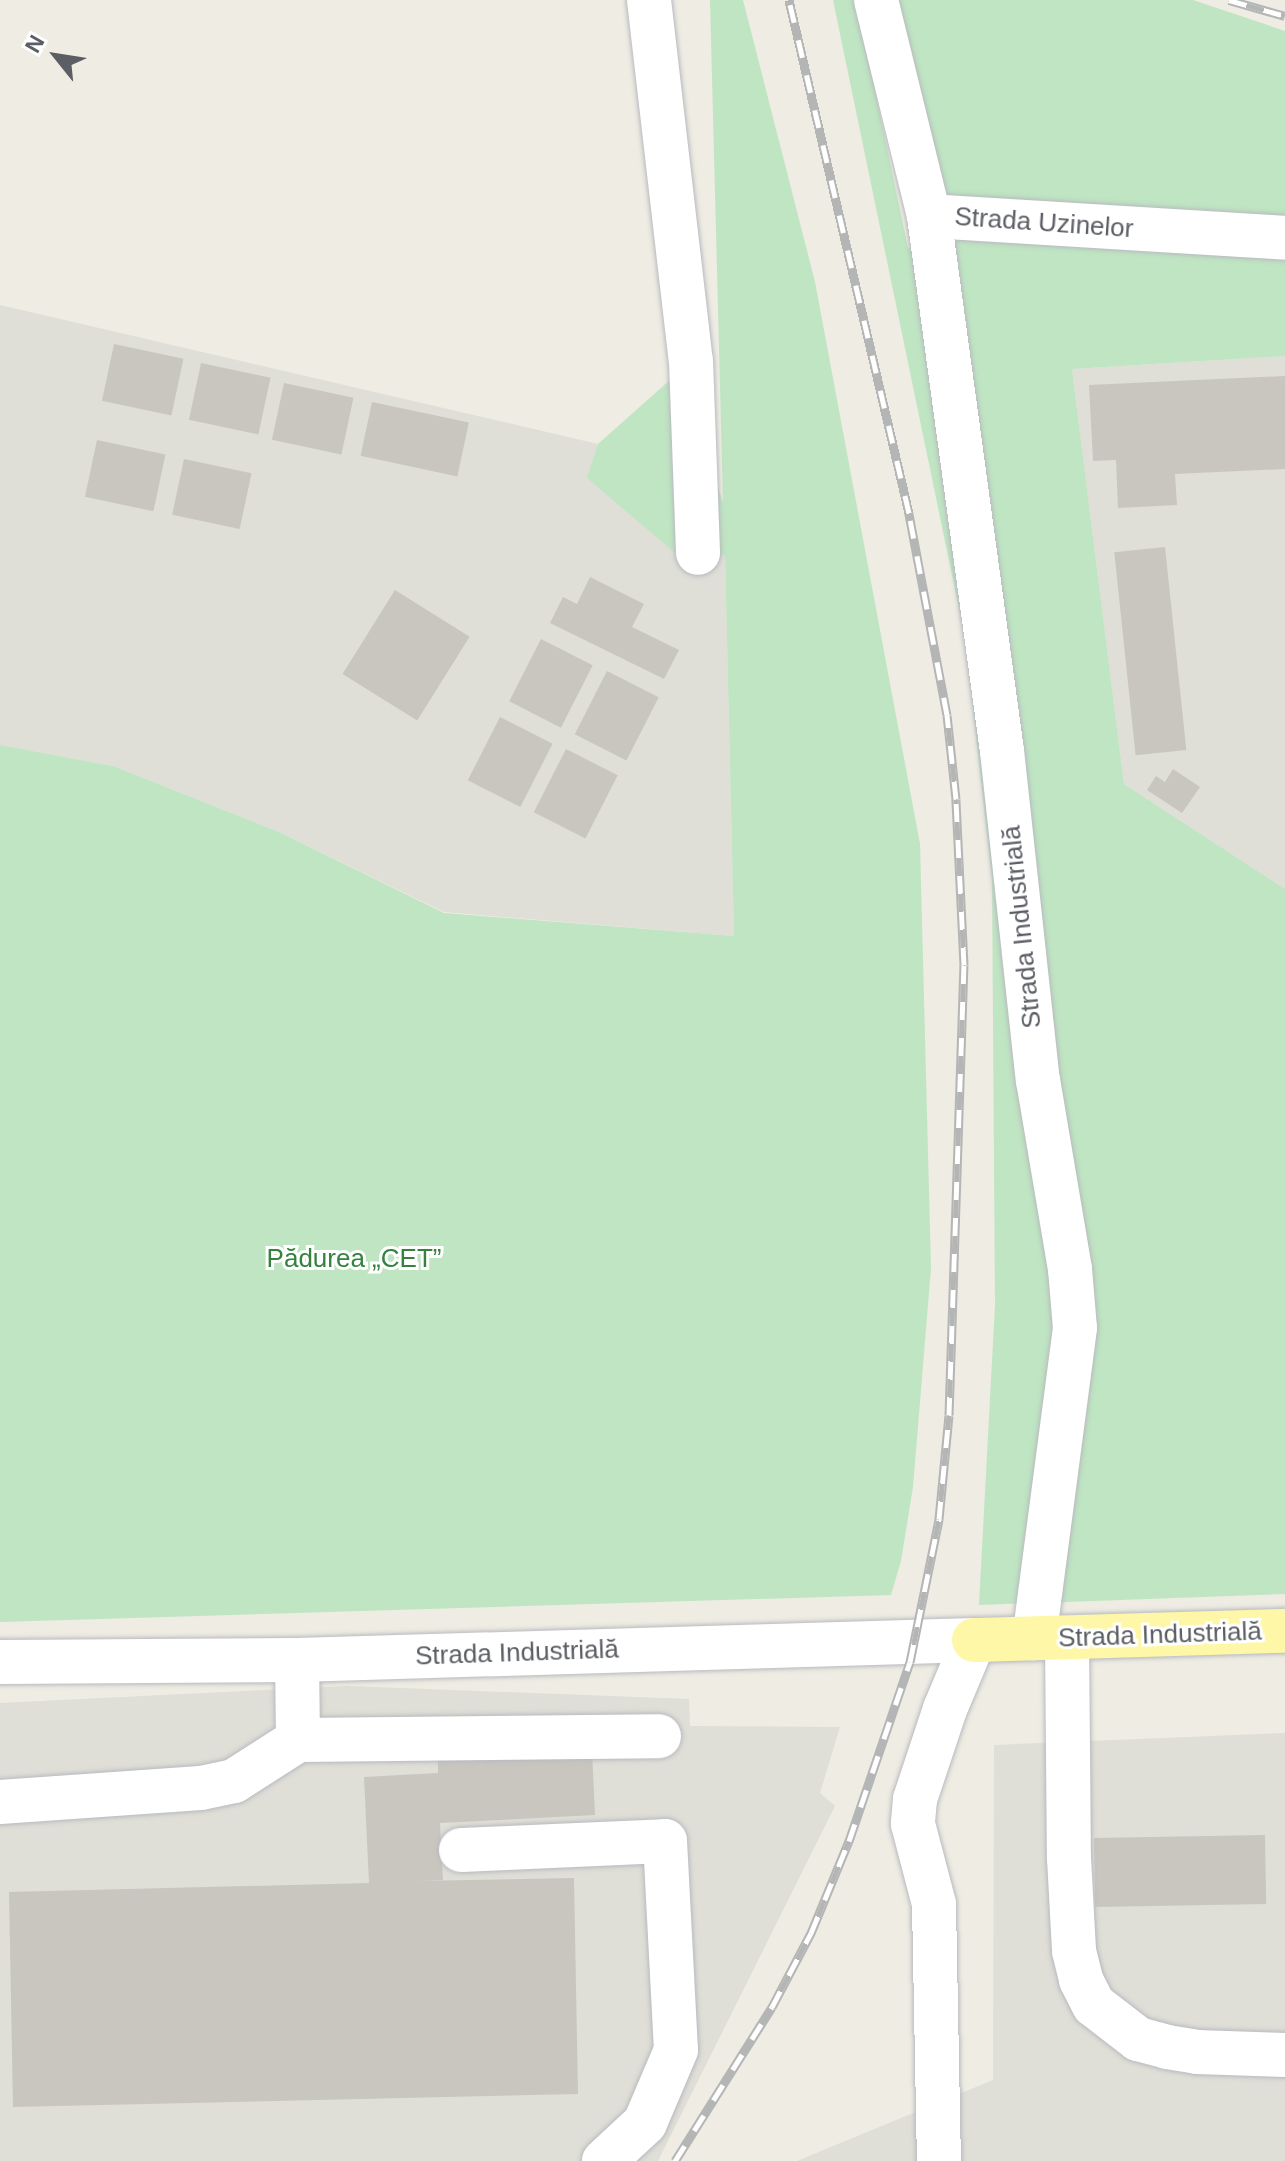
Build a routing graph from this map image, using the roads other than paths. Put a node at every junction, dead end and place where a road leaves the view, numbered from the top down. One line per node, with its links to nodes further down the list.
1 (649, 0): 5 (street)
2 (876, 0): 3 (street, Strada Uzinelor)
3 (929, 216): 4 (street, Strada Uzinelor); 7 (street, Strada Industrială)
4 (1285, 238)
5 (698, 553)
6 (1285, 1631): 7 (main road, Strada Industrială)
7 (1051, 1638): 8 (main road, Strada Industrială); 15 (street)
8 (974, 1640): 9 (street, Strada Industrială); 17 (street)
9 (297, 1660): 10 (street, Strada Industrială); 12 (street)
10 (0, 1662)
11 (659, 1736): 12 (street)
12 (298, 1740): 13 (street)
13 (0, 1802)
14 (461, 1850): 16 (street)
15 (1285, 2055)
16 (604, 2161)
17 (939, 2161)

